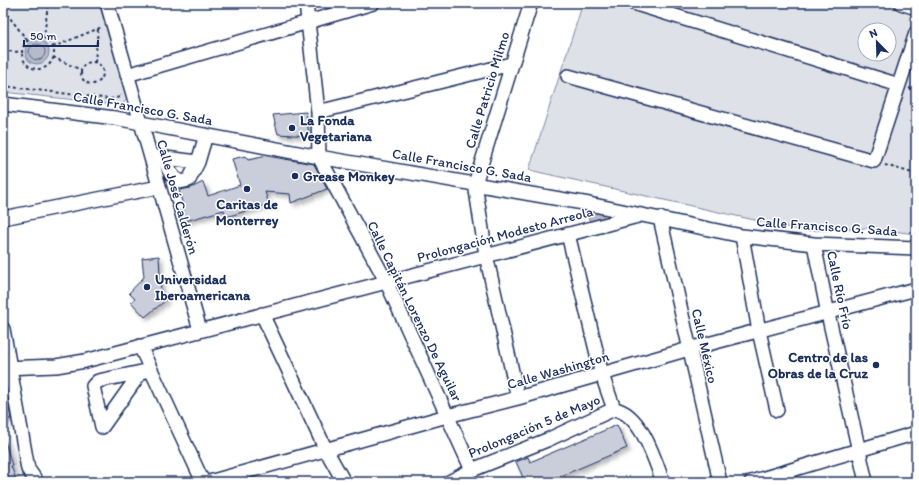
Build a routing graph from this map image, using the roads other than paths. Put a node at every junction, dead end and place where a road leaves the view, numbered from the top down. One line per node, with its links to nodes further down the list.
1 (107, 3): 11 (street, Calle José Calderón)
2 (306, 3): 8 (street)
3 (373, 3): 8 (street)
4 (531, 3): 10 (street, Calle Patricio Milmo)
5 (634, 3): 13 (street)
6 (900, 3): 7 (street)
7 (916, 8)
8 (308, 22): 11 (street); 15 (street)
9 (916, 33): 13 (street)
10 (511, 64): 15 (street); 24 (street, Calle Patricio Milmo)
11 (127, 75): 16 (street, Calle José Calderón)
12 (568, 76): 13 (street)
13 (899, 85)
14 (3, 104): 16 (street, Calle Francisco G. Sada)
15 (318, 112): 19 (street)
16 (140, 123): 17 (street, Calle Francisco G. Sada); 18 (street, Calle José Calderón)
17 (206, 135): 19 (street, Calle Francisco G. Sada); 21 (street)
18 (150, 156): 20 (street); 25 (street, Calle José Calderón)
19 (318, 157): 22 (street, Calle Francisco G. Sada); 23 (street, Calle Capitán Lorenzo De Aguilar)
20 (164, 158): 21 (street); 21 (street)
21 (198, 162)
22 (353, 162): 23 (street); 24 (street, Calle Francisco G. Sada)
23 (332, 181): 34 (street, Calle Capitán Lorenzo De Aguilar)
24 (475, 184): 26 (street, Calle Francisco G. Sada); 33 (street, Calle Patricio Milmo)
25 (159, 187): 27 (street); 39 (street, Calle José Calderón)
26 (642, 215): 28 (street, Calle Francisco G. Sada); 29 (street, Prolongación Modesto Arreola)
27 (3, 218)
28 (660, 218): 30 (street, Calle Francisco G. Sada); 42 (street, Calle México)
29 (568, 234): 33 (street, Prolongación Modesto Arreola); 44 (street)
30 (742, 236): 31 (street, Calle Francisco G. Sada); 40 (street)
31 (814, 244): 32 (street, Calle Francisco G. Sada); 37 (street, Calle Río Frío)
32 (916, 248)
33 (486, 255): 34 (street, Prolongación Modesto Arreola); 45 (street, Calle Patricio Milmo)
34 (386, 282): 36 (street, Prolongación Modesto Arreola); 48 (street, Calle Capitán Lorenzo De Aguilar)
35 (916, 289): 37 (street, Calle Washington)
36 (262, 314): 39 (street, Prolongación Modesto Arreola); 50 (street)
37 (828, 314): 40 (street, Calle Washington); 51 (street, Calle Río Frío)
38 (3, 329): 43 (street)
39 (200, 330): 41 (street, Prolongación Modesto Arreola)
40 (759, 332): 42 (street, Calle Washington); 47 (street)
41 (140, 346): 43 (street, Prolongación Modesto Arreola); 54 (street)
42 (689, 349): 44 (street, Calle Washington); 59 (street, Calle México)
43 (6, 368): 53 (street)
44 (602, 374): 45 (street, Calle Washington); 46 (street)
45 (518, 398): 48 (street, Calle Washington)
46 (614, 409): 52 (street, Prolongación 5 de Mayo); 58 (street, Prolongación 5 de Mayo)
47 (776, 410)
48 (448, 416): 50 (street, Calle Washington); 52 (street, Calle Capitán Lorenzo De Aguilar)
49 (916, 434): 51 (street)
50 (326, 450): 55 (street, Calle Washington); 56 (street)
51 (859, 451): 60 (street); 61 (street, Calle Río Frío)
52 (472, 470): 57 (street, Prolongación 5 de Mayo)
53 (37, 482)
54 (203, 482)
55 (209, 482)
56 (344, 482)
57 (449, 482)
58 (663, 482)
59 (720, 482)
60 (751, 482)
61 (866, 482)

